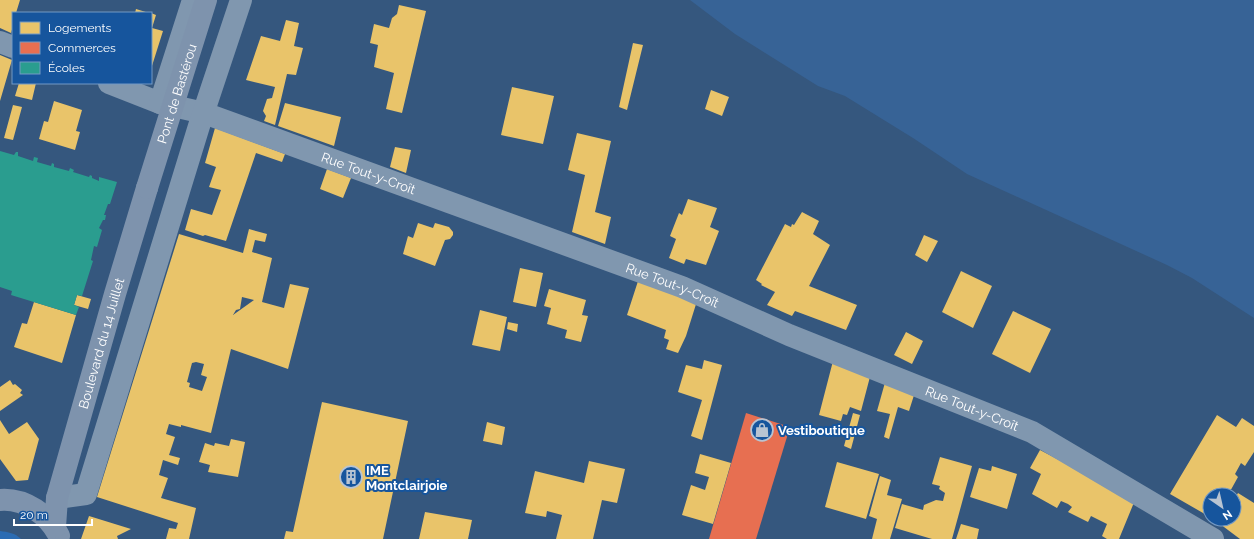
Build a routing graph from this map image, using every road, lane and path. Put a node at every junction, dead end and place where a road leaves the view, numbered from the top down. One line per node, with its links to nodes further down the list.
1 (193, 0): 7 (street)
2 (206, 0): 9 (main road, Pont de Bastérou, bridge)
3 (241, 0): 8 (street)
4 (0, 42): 5 (street)
5 (12, 47)
6 (112, 84): 7 (street, Rue Tout-y-Croît)
7 (160, 103): 8 (street, Rue Tout-y-Croît)
8 (204, 113): 11 (street); 14 (street, Rue Tout-y-Croît)
9 (147, 188): 11 (main road, Boulevard du 14 Juillet)
10 (2, 497): 12 (main road)
11 (57, 498): 12 (main road); 13 (main road, Boulevard du 14 Juillet)
12 (33, 508): 13 (main road)
13 (58, 533)
14 (1212, 539)

